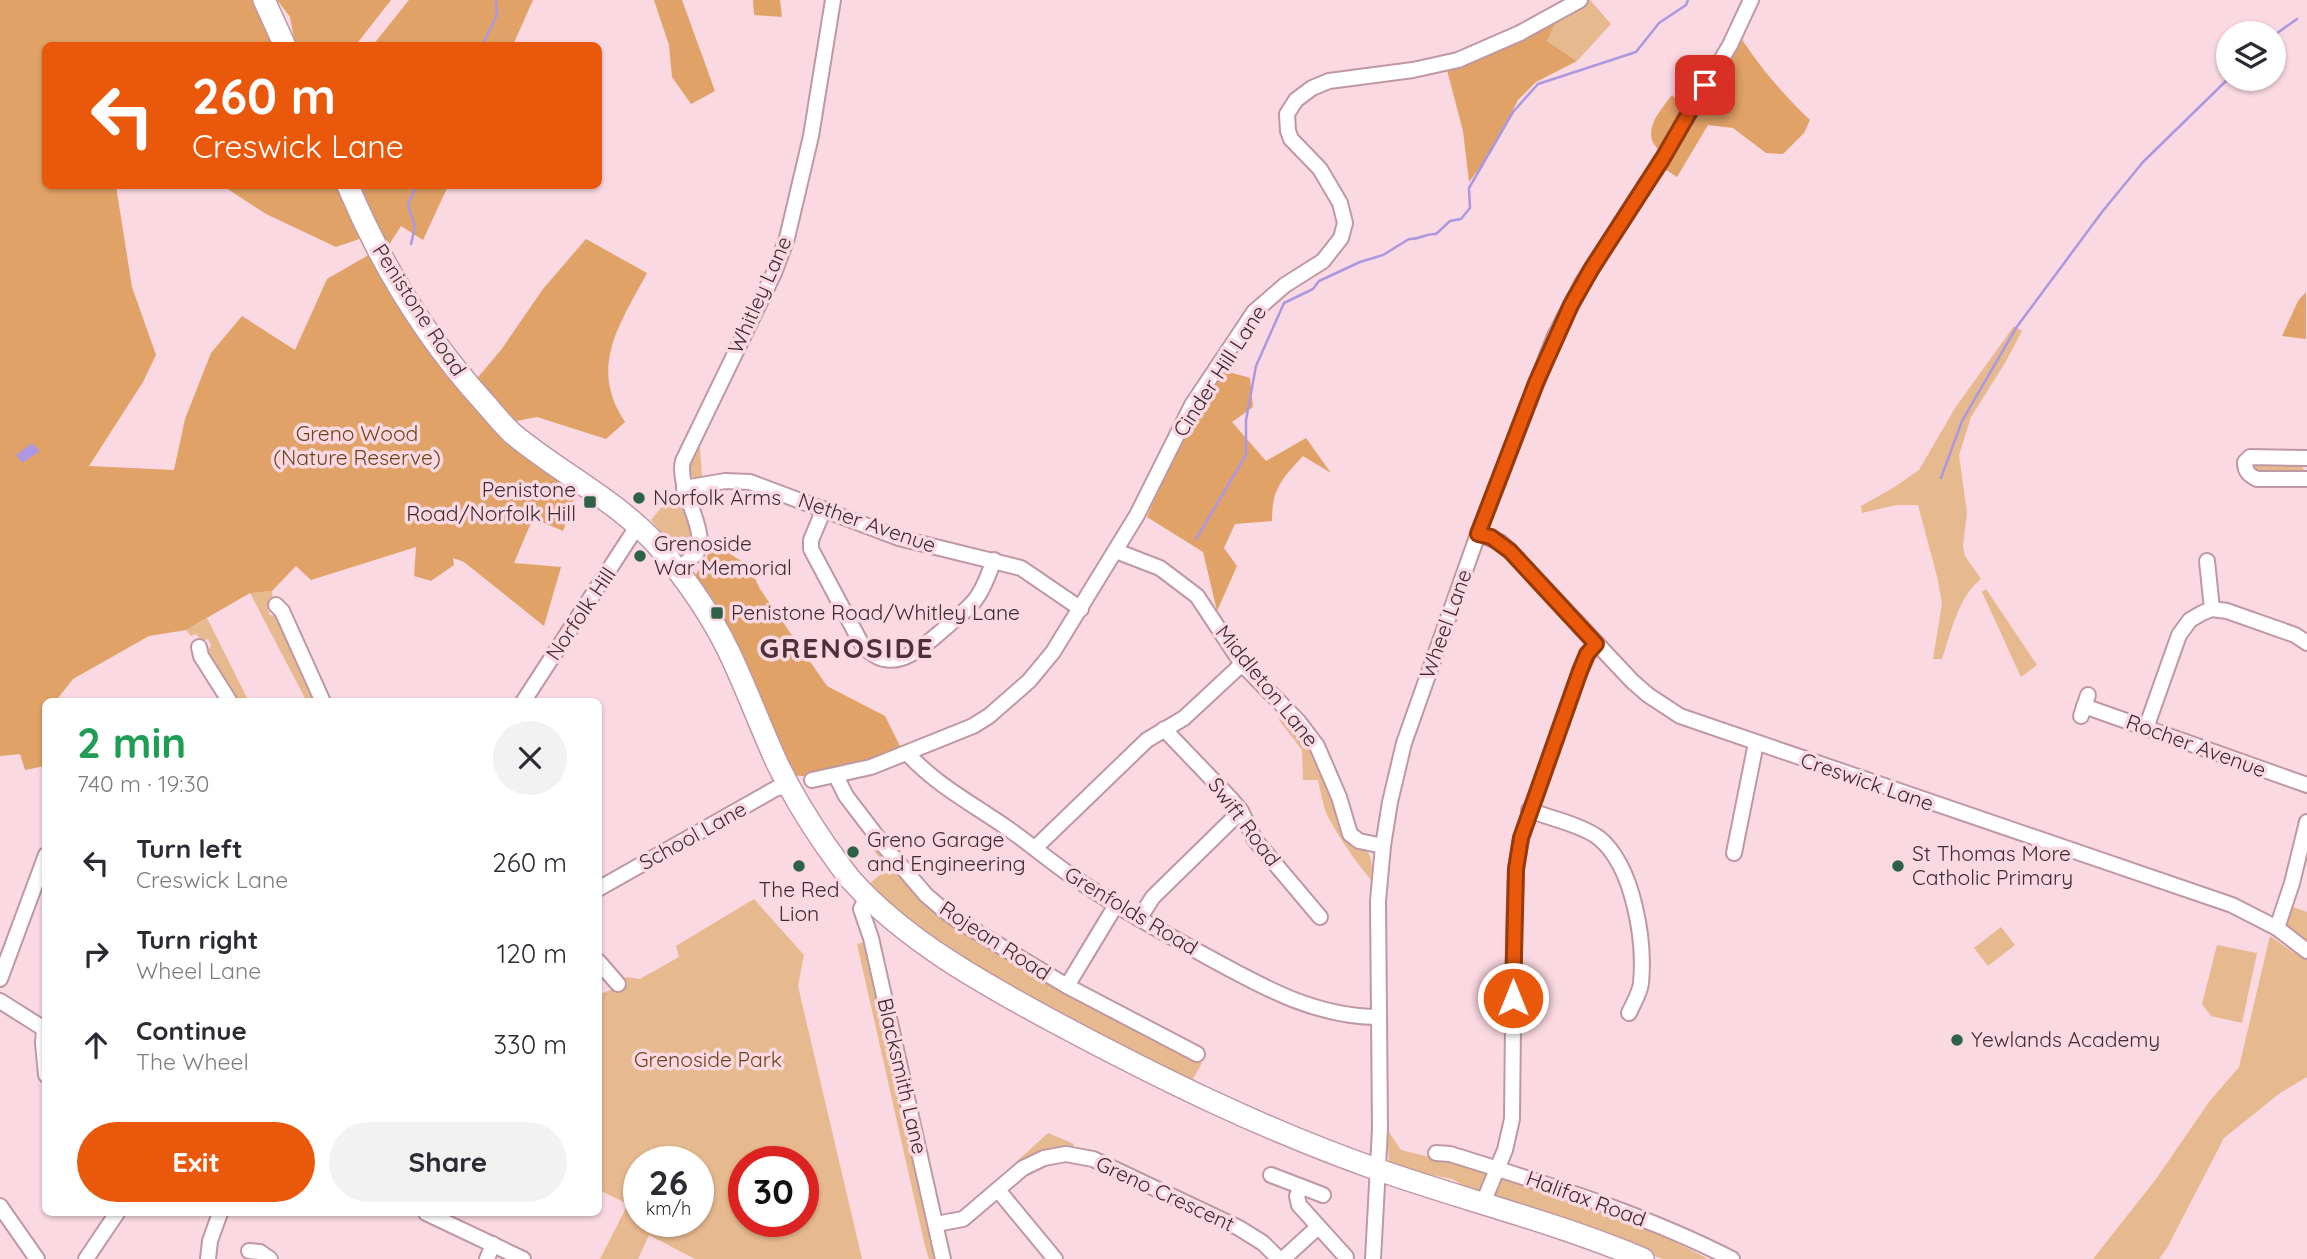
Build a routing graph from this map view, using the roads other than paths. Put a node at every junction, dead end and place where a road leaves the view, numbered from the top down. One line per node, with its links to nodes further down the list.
1 (264, 0): 5 (highway)
2 (833, 0): 9 (street, Whitley Lane)
3 (1580, 0): 13 (street, Cinder Hill Lane)
4 (1751, 0): 12 (street, Wheel Lane)
5 (283, 42)
6 (349, 189): 11 (highway, Penistone Road)
7 (2307, 458): 8 (street)
8 (2307, 479)
9 (684, 488): 10 (street, Nether Avenue); 16 (street, Whitley Lane)
10 (824, 509): 14 (street, Nether Avenue); 14 (street)
11 (638, 525): 16 (highway, Penistone Road); 26 (street, Norfolk Hill)
12 (1478, 534): 21 (street, Creswick Lane); 39 (street, Wheel Lane)
13 (1116, 551): 18 (street, Cinder Hill Lane); 23 (street, Middleton Lane)
14 (994, 560): 18 (street, Nether Avenue)
15 (2207, 561): 19 (street)
16 (676, 570): 34 (highway, Penistone Road)
17 (276, 605): 25 (street)
18 (1081, 609): 31 (street, Cinder Hill Lane)
19 (2212, 609): 20 (street); 28 (street)
20 (2307, 643)
21 (1596, 644): 30 (street, Creswick Lane); 36 (street)
22 (199, 647): 24 (street)
23 (1242, 664): 29 (street); 39 (street, Middleton Lane)
24 (227, 698)
25 (321, 698)
26 (526, 698)
27 (2084, 706): 28 (street, Rocher Avenue)
28 (2146, 728): 35 (street, Rocher Avenue)
29 (1164, 729): 37 (street, Swift Road); 40 (street)
30 (1756, 743): 41 (street); 48 (street, Creswick Lane)
31 (908, 754): 32 (street, Cinder Hill Lane); 40 (street, Grenfolds Road)
32 (836, 776): 33 (street, Cinder Hill Lane); 53 (street, Rojean Road)
33 (811, 780)
34 (788, 785): 43 (street, School Lane); 44 (highway, Penistone Road)
35 (2307, 785)
36 (1529, 810): 55 (street); 60 (street)
37 (1241, 811): 46 (street, Swift Road); 47 (street)
38 (2307, 822): 48 (street)
39 (1383, 846): 56 (street, Wheel Lane)
40 (1035, 848): 45 (street, Grenfolds Road)
41 (1734, 853)
42 (42, 866): 51 (street)
43 (602, 887)
44 (867, 896): 61 (highway, Penistone Road); 71 (street, Blacksmith Lane)
45 (1116, 905): 47 (street, Grenfolds Road); 53 (street)
46 (1320, 917)
47 (1139, 919): 56 (street, Grenfolds Road)
48 (2277, 928): 49 (street, Creswick Lane)
49 (2307, 951)
50 (602, 966): 52 (street)
51 (0, 979)
52 (618, 984)
53 (1067, 986): 58 (street, Rojean Road)
54 (0, 1001): 57 (street)
55 (1629, 1013)
56 (1379, 1017): 61 (street, Wheel Lane)
57 (42, 1028)
58 (1197, 1054)
59 (1436, 1153): 60 (street, Halifax Road)
60 (1497, 1169): 66 (street); 87 (street, Halifax Road)
61 (1378, 1170): 66 (highway, Penistone Road); 85 (street, Wheel Lane)
62 (1271, 1175): 63 (street)
63 (1301, 1187): 65 (street); 72 (street)
64 (998, 1190): 71 (street, Greno Crescent); 83 (street); 84 (street, Greno Crescent)
65 (1323, 1195)
66 (1483, 1203): 86 (highway, Penistone Road)
67 (0, 1206): 76 (street)
68 (113, 1216): 77 (street)
69 (219, 1216): 78 (street)
70 (432, 1216): 73 (street)
71 (936, 1224): 82 (street, Blacksmith Lane)
72 (1318, 1227): 75 (street); 84 (street)
73 (493, 1244): 80 (street); 81 (street)
74 (249, 1251): 79 (street)
75 (1346, 1257)
76 (37, 1259)
77 (86, 1259)
78 (208, 1259)
79 (270, 1259)
80 (487, 1259)
81 (523, 1259)
82 (943, 1259)
83 (1055, 1259)
84 (1281, 1259)
85 (1373, 1259)
86 (1643, 1259)
87 (1732, 1259)

